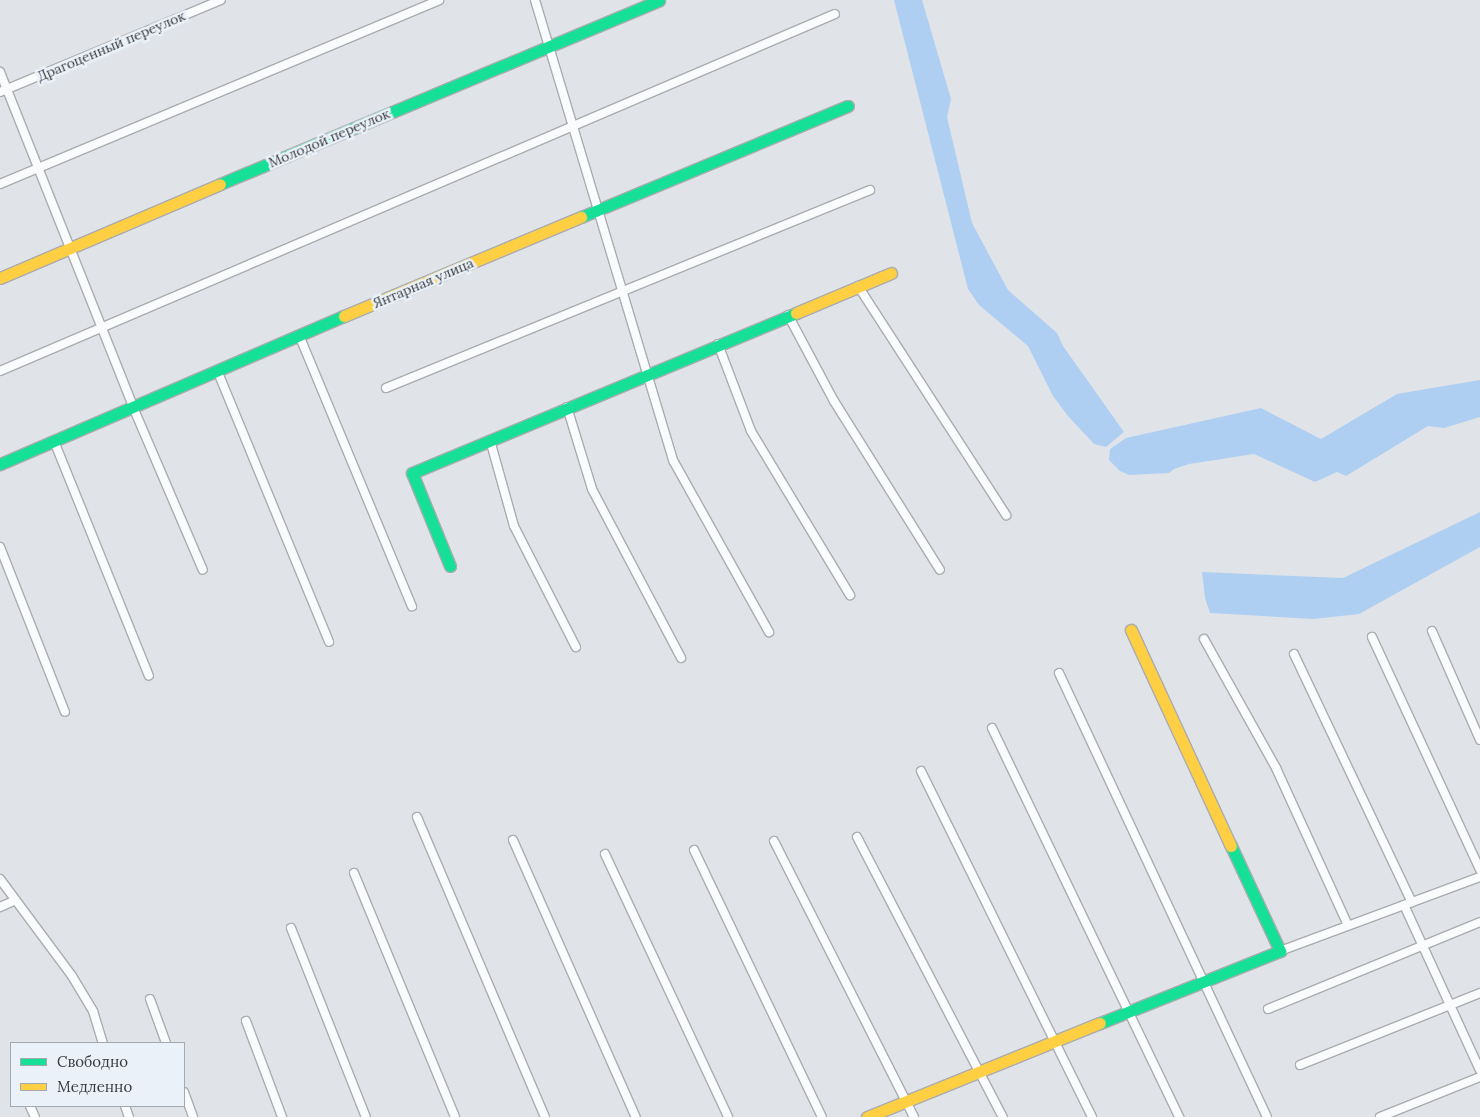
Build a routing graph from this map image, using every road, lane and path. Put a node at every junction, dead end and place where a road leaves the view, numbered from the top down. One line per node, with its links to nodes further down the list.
1 (221, 0): 8 (street, Драгоценный переулок)
2 (439, 0): 11 (street)
3 (535, 0): 6 (street)
4 (659, 0): 6 (street, Молодой переулок)
5 (835, 14): 10 (street)
6 (548, 46): 10 (street); 15 (street, Молодой переулок)
7 (0, 72): 8 (street)
8 (3, 90): 11 (street)
9 (848, 106): 14 (street, Янтарная улица)
10 (573, 125): 14 (street); 21 (street)
11 (38, 168): 12 (street); 15 (street)
12 (0, 184)
13 (870, 190): 19 (street)
14 (598, 210): 19 (street); 22 (street, Янтарная улица)
15 (71, 248): 17 (street, Молодой переулок); 21 (street)
16 (891, 272): 18 (street)
17 (0, 278)
18 (858, 286): 20 (street); 33 (street)
19 (622, 291): 26 (street); 27 (street)
20 (788, 315): 23 (street); 37 (street)
21 (102, 327): 25 (street); 28 (street)
22 (299, 335): 24 (street, Янтарная улица); 39 (street)
23 (718, 344): 26 (street); 38 (street)
24 (217, 370): 28 (street, Янтарная улица); 45 (street)
25 (0, 371)
26 (647, 374): 29 (street); 42 (street)
27 (386, 388)
28 (133, 407): 31 (street, Янтарная улица); 36 (street)
29 (567, 407): 30 (street); 48 (street)
30 (490, 440): 35 (street); 46 (street)
31 (54, 441): 32 (street, Янтарная улица); 50 (street)
32 (0, 464)
33 (1006, 515)
34 (0, 548): 51 (street)
35 (450, 566)
36 (203, 570)
37 (940, 570)
38 (850, 595)
39 (412, 606)
40 (1131, 630): 73 (street)
41 (1432, 631): 53 (street)
42 (769, 632)
43 (1372, 637): 61 (street)
44 (1204, 639): 70 (street)
45 (329, 642)
46 (576, 648)
47 (1294, 654): 66 (street)
48 (681, 658)
49 (1059, 673): 74 (street)
50 (149, 676)
51 (65, 712)
52 (992, 728): 79 (street)
53 (1480, 740)
54 (921, 771): 83 (street)
55 (417, 817): 94 (street)
56 (857, 837): 86 (street)
57 (513, 840): 95 (street)
58 (774, 841): 89 (street)
59 (694, 850): 97 (street)
60 (605, 854): 96 (street)
61 (1480, 870)
62 (354, 872): 93 (street)
63 (1480, 877): 66 (street)
64 (0, 879): 65 (street)
65 (16, 900): 68 (street); 81 (street)
66 (1412, 902): 67 (street)
67 (1404, 905): 70 (street); 72 (street)
68 (0, 907)
69 (1480, 922): 72 (street)
70 (1348, 925): 73 (street)
71 (291, 928): 92 (street)
72 (1423, 945): 77 (street); 78 (street)
73 (1280, 951): 74 (street)
74 (1204, 981): 79 (street); 103 (street)
75 (1480, 993): 77 (street)
76 (150, 999): 82 (street)
77 (1450, 1005): 84 (street); 85 (street)
78 (1268, 1009)
79 (1129, 1012): 83 (street); 102 (street)
80 (246, 1021): 91 (street)
81 (104, 1042)
82 (166, 1042)
83 (1055, 1042): 86 (street); 101 (street)
84 (1300, 1065)
85 (1480, 1070)
86 (981, 1072): 89 (street); 100 (street)
87 (1480, 1077): 104 (street)
88 (185, 1095): 90 (street)
89 (907, 1101): 98 (street); 99 (street)
90 (193, 1117)
91 (282, 1117)
92 (366, 1117)
93 (455, 1117)
94 (545, 1117)
95 (636, 1117)
96 (728, 1117)
97 (822, 1117)
98 (867, 1117)
99 (914, 1117)
100 (1003, 1117)
101 (1092, 1117)
102 (1179, 1117)
103 (1268, 1117)
104 (1380, 1117)

